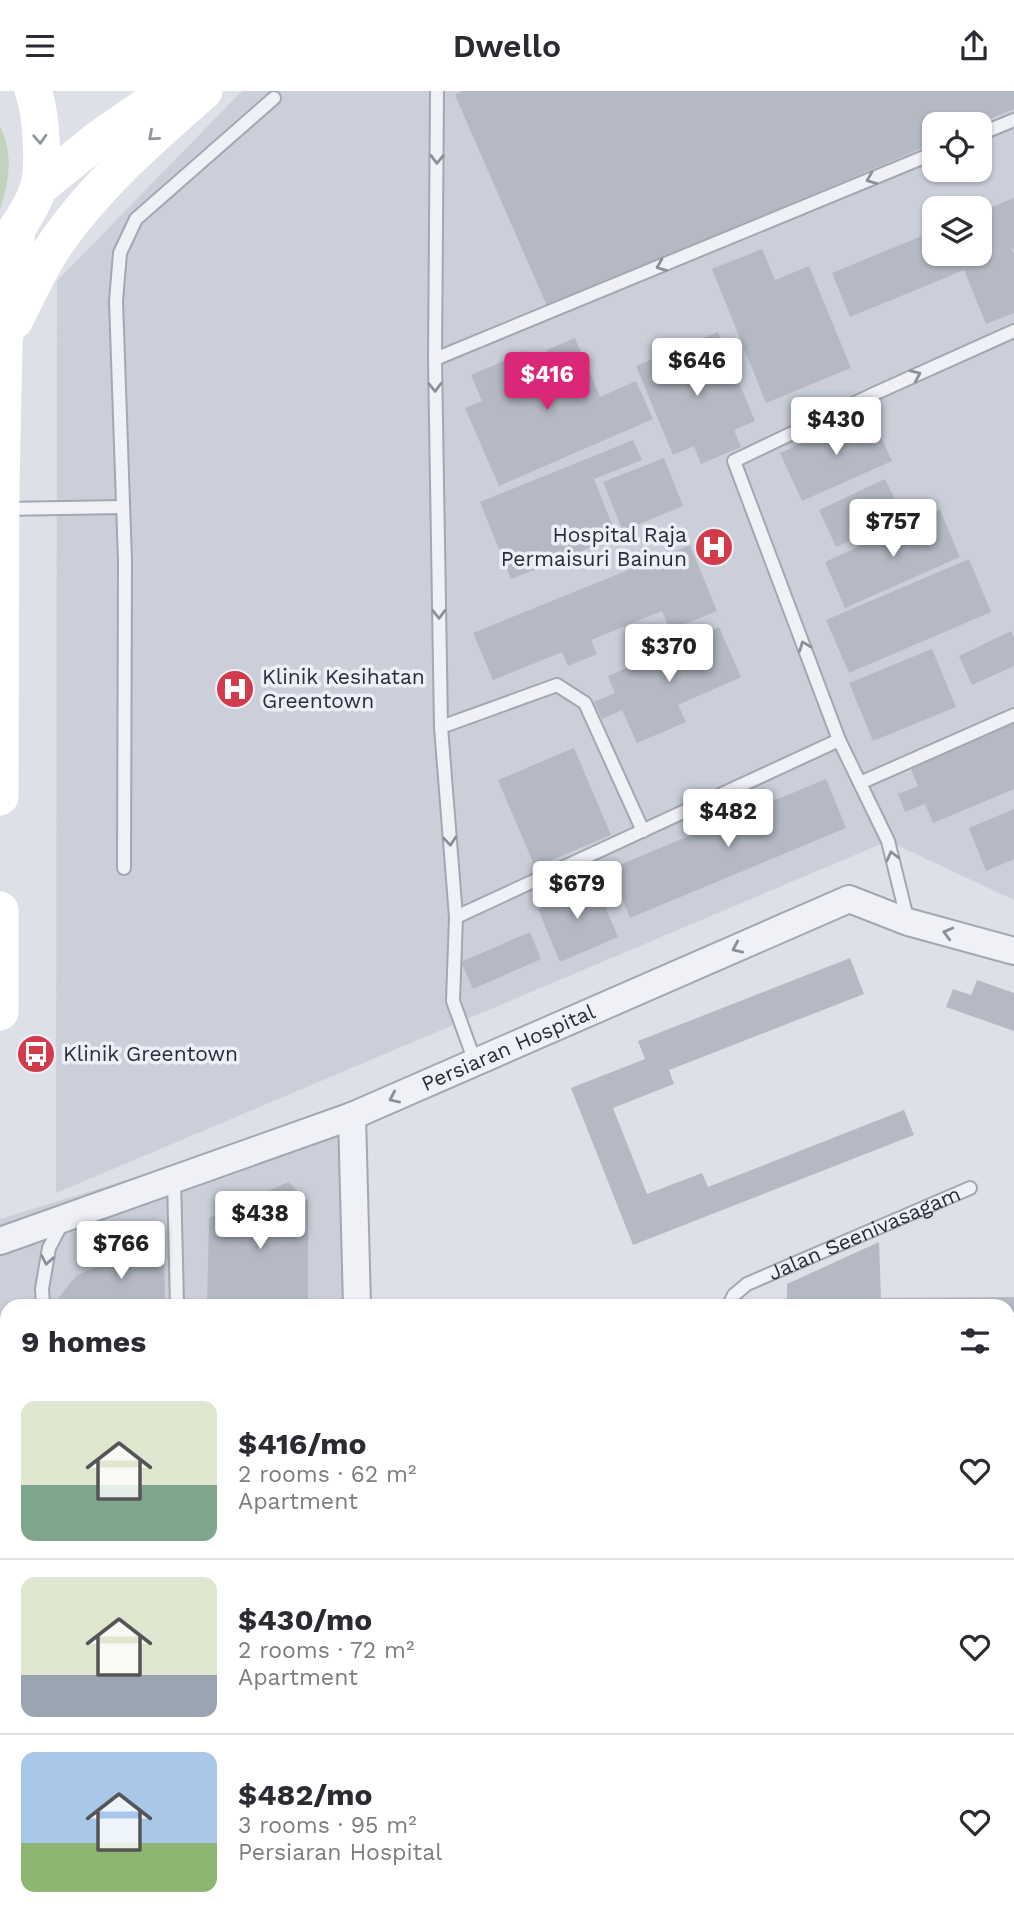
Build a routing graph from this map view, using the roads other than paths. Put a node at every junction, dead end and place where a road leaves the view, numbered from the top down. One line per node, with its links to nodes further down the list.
1 (33, 91): 9 (main road, one-way to 9)
2 (168, 91): 9 (main road)
3 (204, 91): 12 (main road, one-way to 12)
4 (437, 91): 13 (lane, one-way to 13)
5 (274, 99): 14 (lane)
6 (1014, 120): 7 (lane)
7 (992, 129)
8 (922, 158): 13 (lane, one-way to 13)
9 (38, 188): 10 (main road)
10 (8, 240): 12 (main road)
11 (1014, 331): 18 (lane, one-way to 11)
12 (4, 344): 15 (main road)
13 (435, 359): 17 (lane, one-way to 17)
14 (123, 507): 15 (lane); 22 (lane)
15 (1, 509): 20 (main road)
16 (1014, 715): 19 (lane)
17 (441, 727): 21 (lane); 24 (lane, one-way to 24)
18 (839, 740): 19 (lane); 21 (lane)
19 (860, 783): 25 (lane, one-way to 19)
20 (0, 797)
21 (643, 831): 24 (lane)
22 (124, 868)
23 (0, 910): 27 (main road)
24 (456, 917): 28 (lane)
25 (908, 922): 26 (street, Persiaran Hospital, one-way to 25); 28 (street, Persiaran Hospital, one-way to 28)
26 (1014, 951)
27 (0, 1012)
28 (475, 1062): 29 (street, Persiaran Hospital, one-way to 29)
29 (352, 1116): 30 (street, Persiaran Hospital); 36 (street)
30 (174, 1179): 32 (street, Persiaran Hospital); 35 (lane)
31 (970, 1188): 37 (lane, Jalan Seenivasagam)
32 (65, 1217): 33 (street, Persiaran Hospital); 34 (lane, one-way to 34)
33 (0, 1241)
34 (43, 1299)
35 (177, 1299)
36 (356, 1299)
37 (732, 1299)

